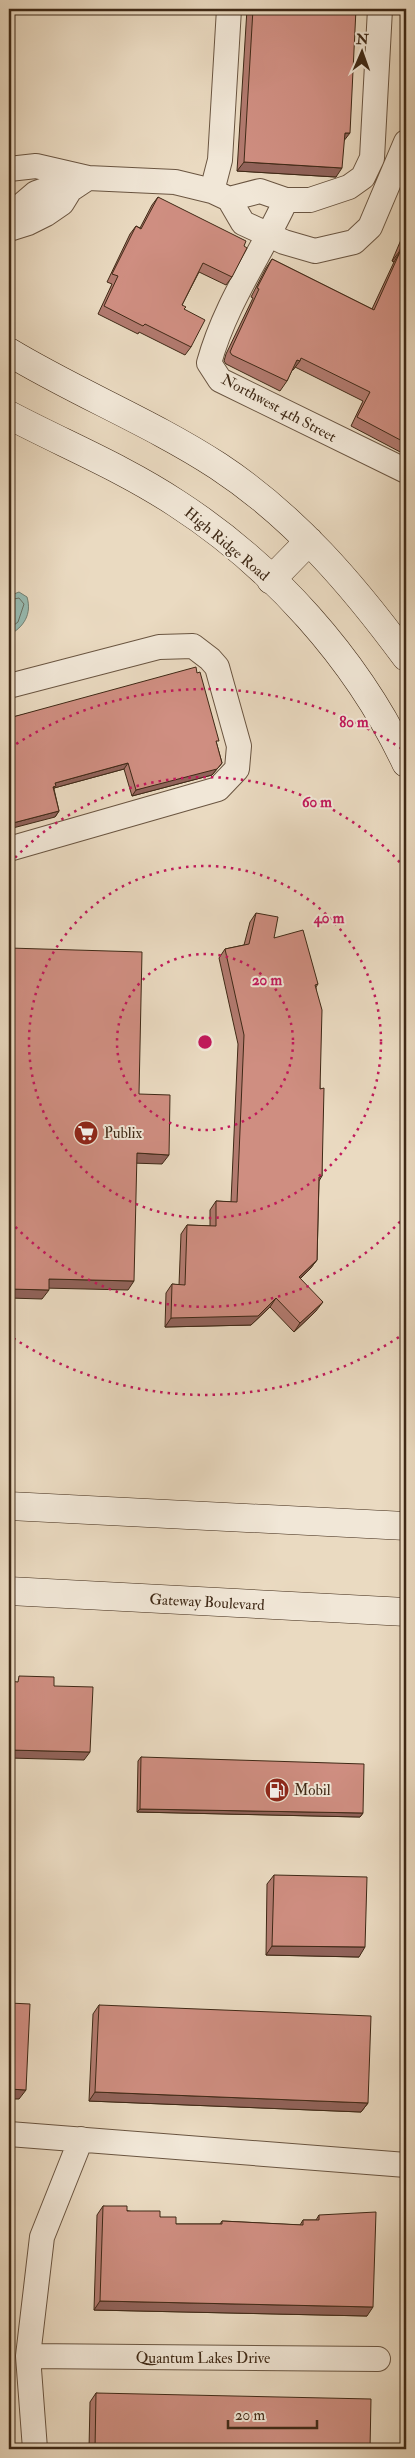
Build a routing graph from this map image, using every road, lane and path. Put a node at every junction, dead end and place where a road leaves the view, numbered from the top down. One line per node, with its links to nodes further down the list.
1 (229, 9): 6 (street)
2 (380, 9): 7 (street)
3 (406, 142): 10 (street)
4 (10, 168): 5 (street); 8 (street)
5 (79, 184): 6 (street); 8 (street); 9 (street)
6 (220, 195): 7 (street); 10 (street)
7 (286, 200): 10 (street, Northwest 4th Street)
8 (16, 209)
9 (9, 229)
10 (270, 236): 13 (street, Northwest 4th Street)
11 (9, 352): 14 (street)
12 (9, 415): 15 (street, High Ridge Road)
13 (404, 471)
14 (309, 541): 15 (street); 16 (street)
15 (271, 580): 18 (street, High Ridge Road)
16 (406, 657)
17 (9, 686): 19 (street)
18 (406, 763)
19 (9, 849)
20 (9, 1506): 21 (street)
21 (406, 1526)
22 (9, 1591): 23 (street, Gateway Boulevard)
23 (406, 1612)
24 (9, 2134): 25 (street)
25 (81, 2139): 26 (street); 27 (street)
26 (406, 2165)
27 (28, 2356): 28 (street, Quantum Lakes Drive); 29 (street)
28 (378, 2359)
29 (34, 2449)

